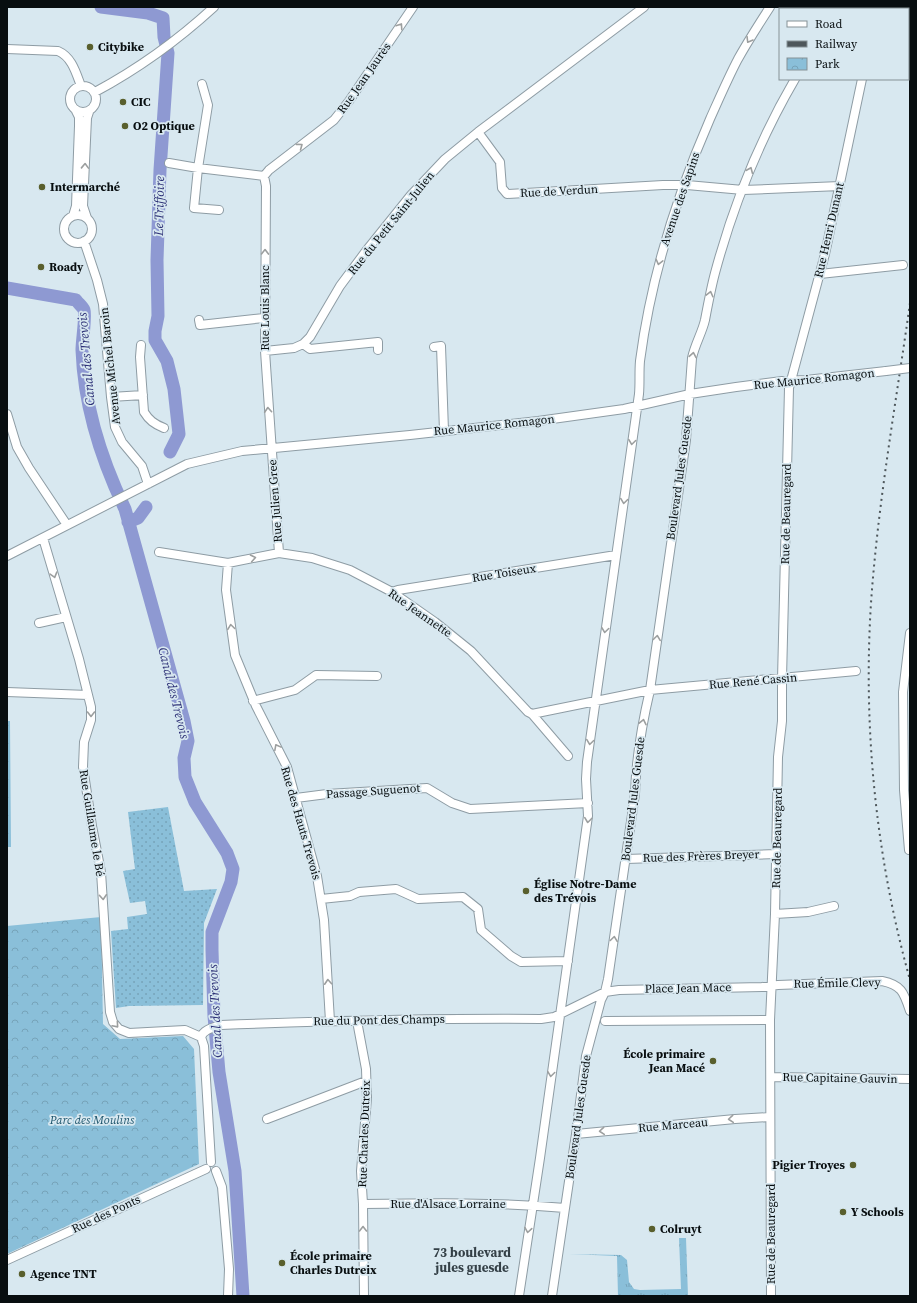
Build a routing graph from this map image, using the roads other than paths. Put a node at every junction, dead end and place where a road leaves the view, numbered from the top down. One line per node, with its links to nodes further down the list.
1 (214, 7): 10 (street)
2 (413, 7): 16 (street, Rue Jean Jaurès, one-way to 2)
3 (644, 7): 13 (street, Rue du Petit Saint-Julien)
4 (770, 7): 17 (street, Avenue des Sapins, one-way to 17)
5 (7, 49): 9 (street)
6 (794, 80): 19 (street, one-way to 6)
7 (862, 80): 18 (street, Rue Henri Dunant)
8 (202, 84): 15 (street)
9 (81, 86): 10 (street); 11 (street)
10 (95, 92): 12 (street)
11 (76, 111): 12 (street); 21 (street)
12 (89, 112): 22 (street, one-way to 12)
13 (478, 132): 17 (street, Rue de Verdun); 28 (street, Rue du Petit Saint-Julien)
14 (169, 163): 15 (street)
15 (198, 168): 16 (street); 20 (street)
16 (267, 173): 26 (street, Rue Louis Blanc, one-way to 16)
17 (683, 185): 19 (street); 38 (street, Avenue des Sapins, one-way to 38)
18 (840, 186): 19 (street); 25 (street, Rue Henri Dunant)
19 (743, 190): 35 (street, Boulevard Jules Guesde, one-way to 19)
20 (219, 210)
21 (73, 216): 22 (street); 23 (street)
22 (87, 218): 23 (street)
23 (84, 241): 37 (street, Avenue Michel Baroin)
24 (903, 266): 25 (street)
25 (820, 274): 34 (street, Rue Henri Dunant)
26 (264, 318): 27 (street); 32 (street, Rue Louis Blanc)
27 (199, 320)
28 (303, 344): 31 (street); 32 (street)
29 (141, 345): 36 (street)
30 (434, 347): 41 (street)
31 (378, 350)
32 (265, 351): 42 (street, Rue Louis Blanc, one-way to 32)
33 (910, 368): 34 (street, Rue Maurice Romagon, bridge)
34 (791, 380): 35 (street, Rue Maurice Romagon); 58 (street, Rue de Beauregard)
35 (690, 394): 38 (street, Rue Maurice Romagon); 59 (street, Boulevard Jules Guesde, one-way to 35)
36 (143, 395): 37 (street); 40 (street)
37 (111, 397): 43 (street, Avenue Michel Baroin)
38 (637, 406): 41 (street, Rue Maurice Romagon); 49 (street, one-way to 49)
39 (7, 414): 44 (street)
40 (164, 428)
41 (444, 431): 42 (street, Rue Maurice Romagon)
42 (271, 448): 43 (street, Rue Maurice Romagon); 47 (street, Rue Julien Gree)
43 (148, 484): 44 (street, Rue Maurice Romagon)
44 (67, 525): 45 (street, Rue Maurice Romagon)
45 (43, 538): 48 (street, Rue Maurice Romagon); 52 (street, Rue Guillaume le Bé, one-way to 52)
46 (159, 552): 50 (street)
47 (279, 553): 50 (street, Rue Jeannette, one-way to 47); 51 (street, Rue Jeannette)
48 (7, 556)
49 (616, 556): 51 (street, Rue Toiseux); 63 (street, one-way to 63)
50 (228, 563): 62 (street, Rue des Hauts Trevois, one-way to 50)
51 (392, 592): 64 (street, Rue Jeannette)
52 (66, 617): 53 (street); 61 (street, Rue Guillaume le Bé)
53 (39, 623)
54 (910, 633): 55 (street)
55 (908, 663): 66 (street)
56 (856, 671): 58 (street, Rue René Cassin)
57 (377, 676): 62 (street)
58 (782, 679): 59 (street, Rue René Cassin); 70 (street, Rue de Beauregard)
59 (650, 690): 63 (street, Rue René Cassin); 71 (street, Boulevard Jules Guesde, one-way to 59)
60 (7, 692): 61 (street)
61 (88, 695): 84 (street, Rue Guillaume le Bé, one-way to 84)
62 (254, 701): 67 (street, Rue des Hauts Trevois, one-way to 62)
63 (595, 702): 64 (street, Rue René Cassin); 68 (street, one-way to 68)
64 (532, 714): 65 (street, Rue Jeannette)
65 (568, 756)
66 (907, 783): 69 (street)
67 (296, 798): 68 (street, Passage Suguenot); 72 (street, Rue des Hauts Trevois)
68 (588, 803): 75 (street, one-way to 75)
69 (908, 850)
70 (776, 854): 71 (street, Rue des Frères Breyer); 74 (street, Rue de Beauregard)
71 (626, 859): 77 (street, Boulevard Jules Guesde, one-way to 71)
72 (321, 899): 75 (street); 81 (street, Rue des Hauts Trevois, one-way to 72)
73 (834, 906): 74 (street)
74 (775, 914): 76 (street, Rue de Beauregard)
75 (568, 961): 79 (street)
76 (772, 987): 77 (street, Place Jean Mace); 78 (street, Rue Émile Clevy); 80 (street, Rue de Beauregard)
77 (605, 992): 79 (street, Place Jean Mace); 90 (street, Boulevard Jules Guesde)
78 (910, 1011)
79 (560, 1014): 82 (street, Rue du Pont des Champs); 95 (street, one-way to 95)
80 (770, 1020): 83 (street); 85 (street, Rue de Beauregard)
81 (330, 1021): 82 (street, Rue du Pont des Champs); 84 (street, Rue du Pont des Champs)
82 (357, 1021): 87 (street, Rue Charles Dutreix)
83 (605, 1021)
84 (203, 1034): 91 (street)
85 (771, 1077): 86 (street, Rue Capitaine Gauvin); 88 (street, Rue de Beauregard)
86 (910, 1079)
87 (366, 1081): 89 (street); 94 (street, Rue Charles Dutreix)
88 (770, 1117): 90 (street, Rue Marceau, one-way to 90); 102 (street, Rue de Beauregard)
89 (267, 1120)
90 (576, 1134): 96 (street, Boulevard Jules Guesde)
91 (211, 1162): 92 (street); 93 (street)
92 (206, 1169): 93 (street); 97 (street, Rue des Ponts)
93 (216, 1172): 98 (street)
94 (363, 1204): 95 (street, Rue d'Alsace Lorraine); 99 (street, Rue Charles Dutreix, one-way to 94)
95 (532, 1205): 96 (street, Rue d'Alsace Lorraine); 100 (street, one-way to 100)
96 (565, 1208): 101 (street, Boulevard Jules Guesde)
97 (7, 1260)
98 (228, 1296)
99 (364, 1296)
100 (518, 1296)
101 (552, 1296)
102 (771, 1296)

